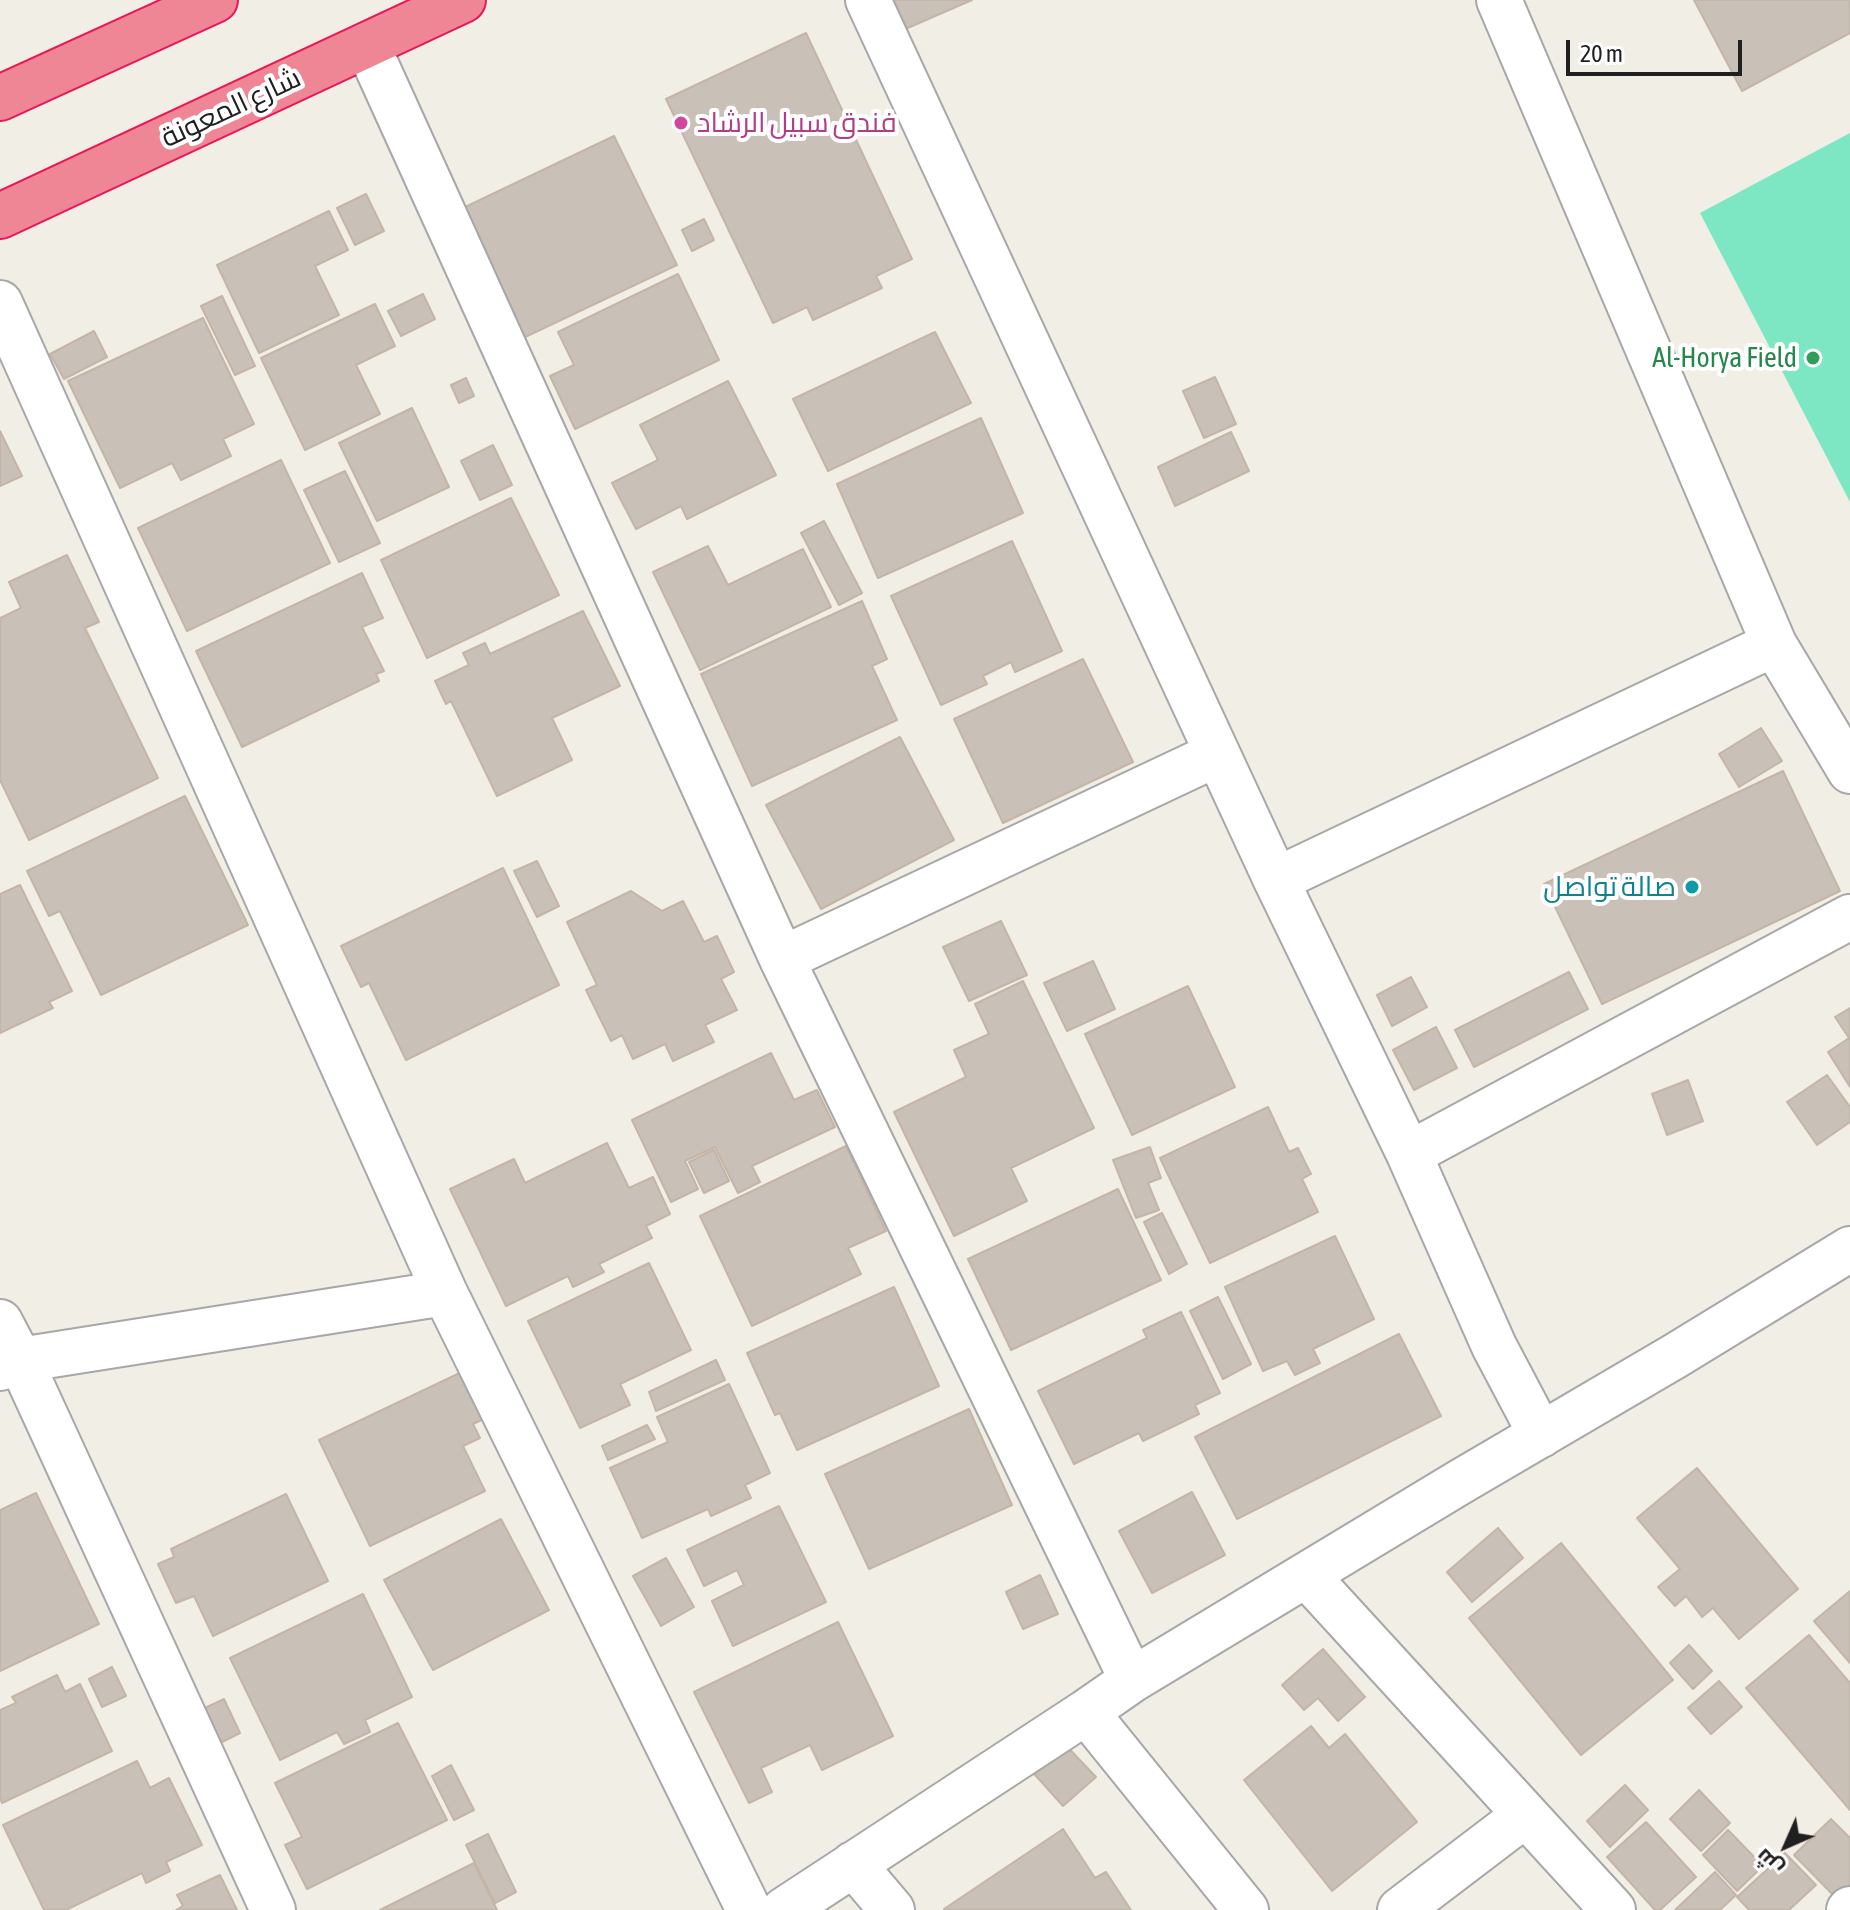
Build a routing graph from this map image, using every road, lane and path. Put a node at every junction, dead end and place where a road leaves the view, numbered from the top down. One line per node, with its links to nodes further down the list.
1 (215, 0): 6 (highway)
2 (463, 0): 5 (highway, شارع المعونة)
3 (868, 0): 10 (street)
4 (1499, 0): 9 (street)
5 (367, 45): 7 (highway, شارع المعونة); 14 (street)
6 (0, 98)
7 (0, 216)
8 (0, 303): 17 (street)
9 (1774, 644): 11 (street); 12 (street)
10 (1217, 754): 12 (street); 14 (street)
11 (1850, 771)
12 (1276, 880): 15 (street)
13 (1850, 917): 15 (street)
14 (782, 959): 22 (street)
15 (1409, 1154): 20 (street)
16 (1850, 1249): 20 (street)
17 (445, 1293): 19 (street); 27 (street)
18 (0, 1322): 19 (street)
19 (10, 1364): 26 (street)
20 (1541, 1435): 21 (street)
21 (1307, 1576): 22 (street); 24 (street)
22 (1132, 1680): 23 (street)
23 (1086, 1712): 25 (street); 30 (street)
24 (1525, 1815): 31 (street); 32 (street)
25 (853, 1864): 28 (street); 29 (street)
26 (273, 1910)
27 (749, 1910)
28 (784, 1910)
29 (892, 1910)
30 (1246, 1910)
31 (1400, 1910)
32 (1613, 1910)

